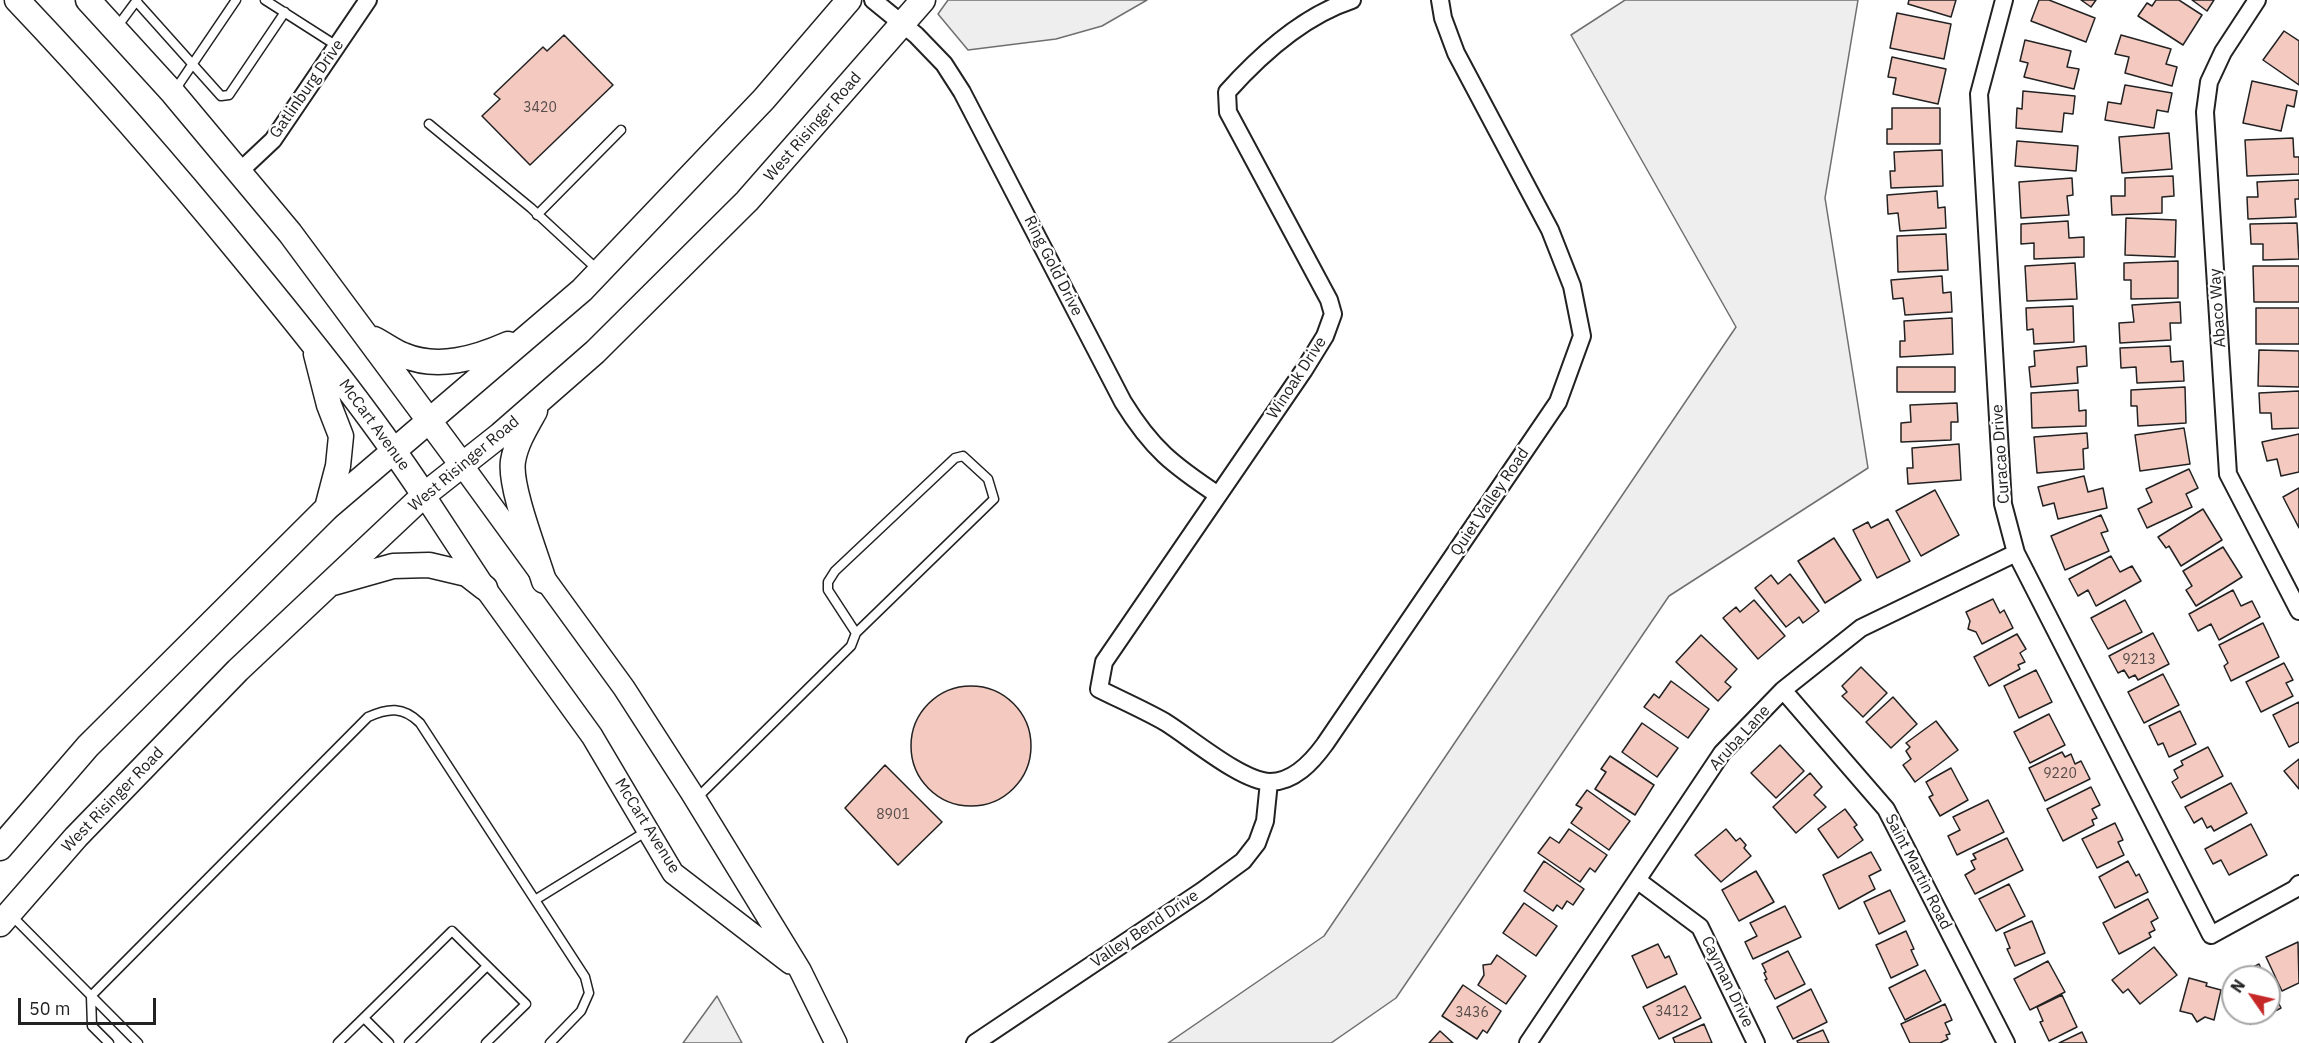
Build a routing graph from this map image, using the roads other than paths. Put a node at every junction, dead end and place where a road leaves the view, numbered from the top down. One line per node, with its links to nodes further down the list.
1 (17, 0): 27 (main road, McCart Avenue)
2 (88, 0): 16 (main road, McCart Avenue)
3 (236, 0): 18 (lane)
4 (265, 0): 14 (lane)
5 (368, 0): 17 (street, Gatlinburg Drive)
6 (849, 0): 24 (main road)
7 (873, 0): 15 (street, Ring Gold Drive)
8 (922, 0): 15 (main road, West Risinger Road)
9 (1352, 0): 33 (street, Winoak Drive)
10 (1440, 0): 42 (street, Quiet Valley Road)
11 (2004, 0): 35 (street, Curacao Drive)
12 (2257, 0): 39 (street, Abaco Way)
13 (136, 1): 16 (lane); 18 (lane)
14 (285, 12): 17 (lane); 18 (lane)
15 (902, 24): 28 (main road, West Risinger Road); 33 (street, Ring Gold Drive)
16 (115, 30): 19 (main road, McCart Avenue)
17 (337, 46): 22 (street, Gatlinburg Drive)
18 (192, 64): 19 (lane)
19 (173, 93): 22 (main road, McCart Avenue)
20 (429, 124): 23 (lane)
21 (621, 130): 23 (lane)
22 (239, 172): 26 (main road, McCart Avenue)
23 (537, 215): 24 (lane)
24 (600, 271): 25 (main road)
25 (535, 332): 26 (main road); 29 (main road)
26 (364, 333): 29 (main road, McCart Avenue)
27 (314, 343): 30 (main road, McCart Avenue); 34 (main road)
28 (540, 399): 31 (main road, West Risinger Road); 36 (main road)
29 (429, 421): 30 (main road); 31 (main road, McCart Avenue)
30 (394, 451): 32 (main road, McCart Avenue); 34 (main road)
31 (462, 465): 32 (main road, West Risinger Road); 36 (street, McCart Avenue)
32 (424, 495): 37 (main road, West Risinger Road); 38 (street, McCart Avenue)
33 (1218, 495): 42 (street, Winoak Drive)
34 (327, 508): 45 (main road)
35 (2016, 553): 41 (street, Aruba Lane); 47 (street, Curacao Drive)
36 (544, 581): 43 (street, McCart Avenue)
37 (331, 583): 38 (main road); 49 (main road, West Risinger Road)
38 (485, 588): 44 (street, McCart Avenue)
39 (2299, 611)
40 (856, 633): 40 (lane); 43 (lane)
41 (1783, 690): 46 (street, Aruba Lane); 65 (street, Saint Martin Road)
42 (1269, 782): 62 (street, Valley Bend Drive)
43 (696, 799): 51 (street, McCart Avenue)
44 (648, 830): 48 (lane); 51 (street, McCart Avenue)
45 (0, 848)
46 (1637, 880): 63 (street, Aruba Lane); 64 (street, Cayman Drive)
47 (2299, 884)
48 (535, 900): 52 (lane); 60 (lane)
49 (5, 919): 52 (lane)
50 (487, 966): 53 (lane); 58 (lane); 59 (lane)
51 (800, 970): 61 (street, McCart Avenue)
52 (91, 996): 54 (lane); 55 (lane)
53 (364, 1018): 56 (lane); 57 (lane)
54 (109, 1043)
55 (138, 1043)
56 (338, 1043)
57 (389, 1043)
58 (409, 1043)
59 (486, 1043)
60 (550, 1043)
61 (836, 1043)
62 (975, 1043)
63 (1528, 1043)
64 (1756, 1043)
65 (2006, 1043)

